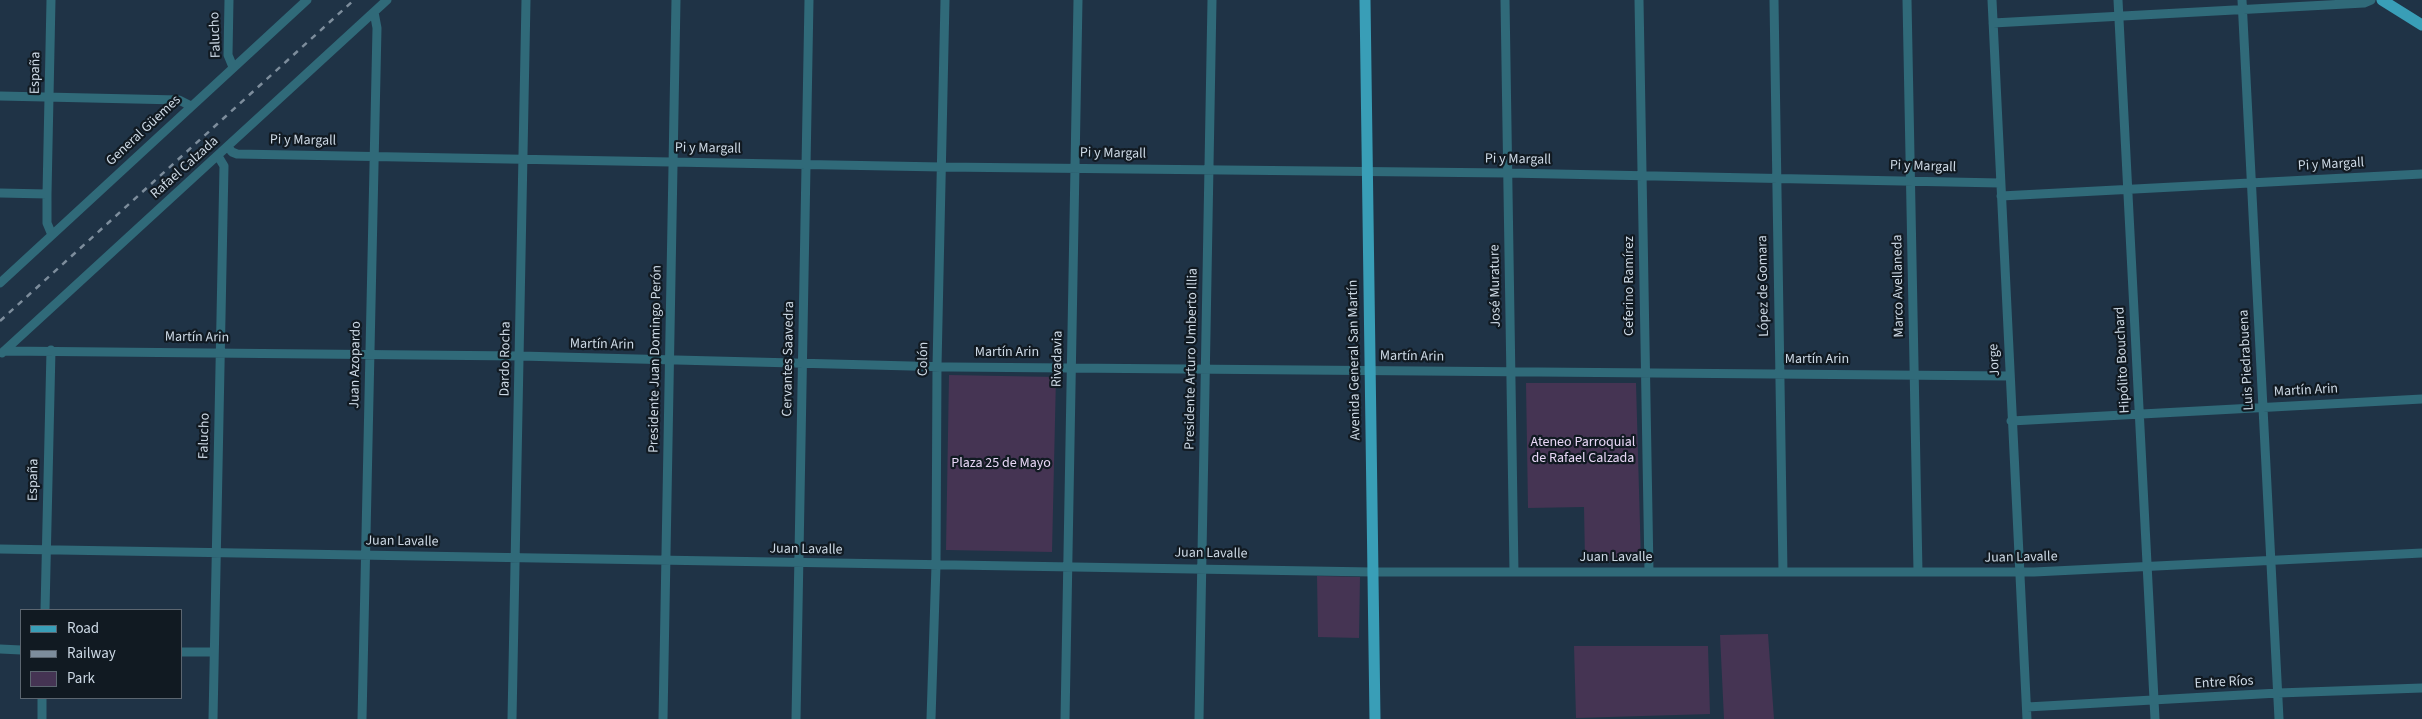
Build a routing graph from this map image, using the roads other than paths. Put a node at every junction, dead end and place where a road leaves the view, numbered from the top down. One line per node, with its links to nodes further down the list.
1 (51, 0): 27 (street, España)
2 (229, 0): 25 (street, Falucho)
3 (307, 0): 25 (street, General Güemes)
4 (387, 0): 21 (street, Rafael Calzada)
5 (526, 0): 32 (street, Dardo Rocha)
6 (676, 0): 33 (street, Presidente Juan Domingo Perón)
7 (809, 0): 34 (street, Cervantes Saavedra)
8 (945, 0): 35 (street, Colón)
9 (1078, 0): 36 (street, Rivadavia)
10 (1212, 0): 37 (street, Presidente Arturo Umberto Illia)
11 (1365, 0): 38 (main road, Avenida General San Martín)
12 (1504, 0): 39 (street, José Murature)
13 (1639, 0): 41 (street, Ceferino Ramírez)
14 (1774, 0): 42 (street, López de Gomara)
15 (1907, 0): 43 (street, Marco Avellaneda)
16 (1992, 0): 23 (street, Jorge)
17 (2118, 0): 22 (street, Hipólito Bouchard)
18 (2371, 0): 20 (street)
19 (2382, 0): 24 (main road)
20 (2242, 5): 22 (street); 45 (street, Luis Piedrabuena)
21 (374, 12): 29 (street, Rafael Calzada); 31 (street, Juan Azopardo)
22 (2119, 16): 23 (street); 46 (street, Hipólito Bouchard)
23 (1993, 23): 44 (street, Jorge)
24 (2422, 25)
25 (233, 67): 28 (street, General Güemes)
26 (0, 96): 27 (street)
27 (49, 97): 28 (street); 48 (street, España)
28 (192, 106): 50 (street, General Güemes)
29 (228, 147): 30 (street, Rafael Calzada); 31 (street, Pi y Margall)
30 (218, 156): 53 (street, Falucho); 54 (street, Rafael Calzada)
31 (374, 156): 32 (street, Pi y Margall); 55 (street, Juan Azopardo)
32 (522, 160): 33 (street, Pi y Margall); 56 (street, Dardo Rocha)
33 (673, 162): 34 (street, Pi y Margall); 57 (street, Presidente Juan Domingo Perón)
34 (806, 165): 35 (street, Pi y Margall); 58 (street, Cervantes Saavedra)
35 (942, 167): 36 (street, Pi y Margall); 59 (street, Colón)
36 (1075, 167): 37 (street, Pi y Margall); 60 (street, Rivadavia)
37 (1210, 169): 38 (street, Pi y Margall); 61 (street, Presidente Arturo Umberto Illia)
38 (1368, 172): 39 (street, Pi y Margall); 62 (main road, Avenida General San Martín)
39 (1507, 173): 41 (street, Pi y Margall); 63 (street, José Murature)
40 (2422, 174): 45 (street, Pi y Margall)
41 (1643, 176): 42 (street, Pi y Margall); 64 (street, Ceferino Ramírez)
42 (1776, 178): 43 (street, Pi y Margall); 65 (street, López de Gomara)
43 (1910, 180): 44 (street, Pi y Margall); 66 (street, Marco Avellaneda)
44 (2000, 183): 49 (street, Jorge)
45 (2251, 183): 46 (street, Pi y Margall); 69 (street, Luis Piedrabuena)
46 (2128, 189): 49 (street, Pi y Margall); 70 (street, Hipólito Bouchard)
47 (0, 193): 48 (street)
48 (47, 194): 50 (street, España)
49 (2001, 196): 67 (street, Jorge)
50 (52, 235): 51 (street, General Güemes)
51 (0, 283)
52 (51, 350): 53 (street, Martín Arin); 54 (street, Martín Arin); 73 (street, España)
53 (221, 352): 55 (street, Martín Arin); 74 (street, Falucho)
54 (2, 353)
55 (371, 356): 56 (street, Martín Arin); 76 (street, Juan Azopardo)
56 (520, 356): 57 (street, Martín Arin); 77 (street, Dardo Rocha)
57 (670, 360): 58 (street, Martín Arin); 79 (street, Presidente Juan Domingo Perón)
58 (802, 364): 59 (street, Martín Arin); 80 (street, Cervantes Saavedra)
59 (937, 366): 60 (street, Martín Arin); 81 (street, Colón)
60 (1072, 366): 61 (street, Martín Arin); 83 (street, Rivadavia)
61 (1205, 368): 62 (street, Martín Arin); 84 (street, Presidente Arturo Umberto Illia)
62 (1371, 370): 63 (street, Martín Arin); 86 (main road, Avenida General San Martín)
63 (1512, 372): 64 (street, Martín Arin); 87 (street, José Murature)
64 (1645, 372): 65 (street, Martín Arin); 85 (street, Ceferino Ramírez)
65 (1780, 374): 66 (street, Martín Arin); 88 (street, López de Gomara)
66 (1915, 374): 67 (street, Martín Arin); 89 (street, Marco Avellaneda)
67 (2009, 376): 71 (street, Jorge)
68 (2422, 399): 69 (street, Martín Arin)
69 (2263, 406): 70 (street, Martín Arin); 78 (street, Luis Piedrabuena)
70 (2139, 413): 71 (street, Martín Arin); 82 (street, Hipólito Bouchard)
71 (2011, 421): 90 (street, Jorge)
72 (0, 549): 73 (street, Juan Lavalle)
73 (46, 550): 74 (street, Juan Lavalle); 91 (street, España)
74 (215, 553): 76 (street, Juan Lavalle); 95 (street, Falucho)
75 (2422, 553): 78 (street, Juan Lavalle)
76 (365, 555): 77 (street, Juan Lavalle); 103 (street, Juan Azopardo)
77 (515, 558): 79 (street, Juan Lavalle); 104 (street, Dardo Rocha)
78 (2272, 561): 82 (street, Juan Lavalle); 97 (street, Luis Piedrabuena)
79 (667, 562): 80 (street, Juan Lavalle); 105 (street, Presidente Juan Domingo Perón)
80 (800, 564): 81 (street, Juan Lavalle); 106 (street, Cervantes Saavedra)
81 (936, 565): 83 (street, Juan Lavalle); 107 (street, Colón)
82 (2148, 566): 90 (street, Juan Lavalle); 99 (street, Hipólito Bouchard)
83 (1068, 567): 84 (street, Juan Lavalle); 108 (street, Rivadavia)
84 (1201, 568): 86 (street, Juan Lavalle); 109 (street, Presidente Arturo Umberto Illia)
85 (1649, 571): 87 (street, Juan Lavalle); 88 (street, Juan Lavalle)
86 (1372, 572): 87 (street, Juan Lavalle); 110 (main road, Avenida General San Martín)
87 (1514, 572)
88 (1783, 572): 89 (street, Juan Lavalle)
89 (1918, 572): 90 (street, Juan Lavalle)
90 (2018, 572): 100 (street, Jorge)
91 (45, 609)
92 (0, 649): 93 (street)
93 (20, 650)
94 (182, 652): 95 (street)
95 (214, 652): 102 (street, Falucho)
96 (2422, 688): 97 (street, Entre Ríos)
97 (2278, 693): 99 (street, Entre Ríos); 113 (street, Luis Piedrabuena)
98 (42, 699): 101 (street)
99 (2154, 701): 100 (street, Entre Ríos); 112 (street, Hipólito Bouchard)
100 (2027, 707): 111 (street, Jorge)
101 (42, 719)
102 (213, 719)
103 (362, 719)
104 (512, 719)
105 (663, 719)
106 (796, 719)
107 (931, 719)
108 (1065, 719)
109 (1199, 719)
110 (1375, 719)
111 (2027, 719)
112 (2155, 719)
113 (2279, 719)

